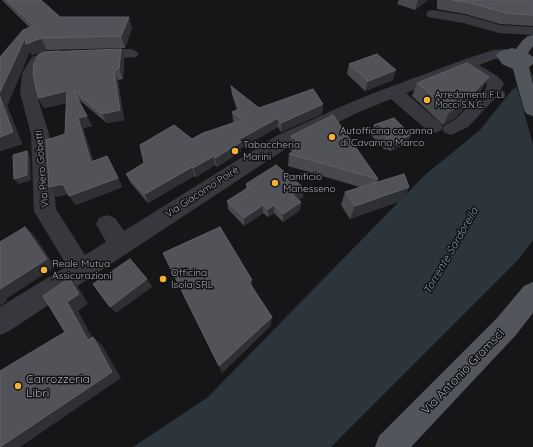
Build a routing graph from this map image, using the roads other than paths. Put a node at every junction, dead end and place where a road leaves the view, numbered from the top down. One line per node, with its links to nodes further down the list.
1 (433, 14): 2 (street)
2 (533, 31)
3 (533, 39): 5 (main road)
4 (131, 54): 11 (street, Via Piero Gobetti)
5 (517, 62): 6 (street, Via Giacomo Poirè); 8 (main road)
6 (466, 64): 7 (street, Via Giacomo Poirè); 7 (street)
7 (394, 92): 10 (street, Via Giacomo Poirè)
8 (533, 110)
9 (107, 224): 10 (street)
10 (121, 245): 11 (street, Via Giacomo Poirè)
11 (82, 270): 13 (street, Via Giacomo Poirè)
12 (533, 294): 14 (main road, Via Antonio Gramsci)
13 (0, 322)
14 (390, 447)

